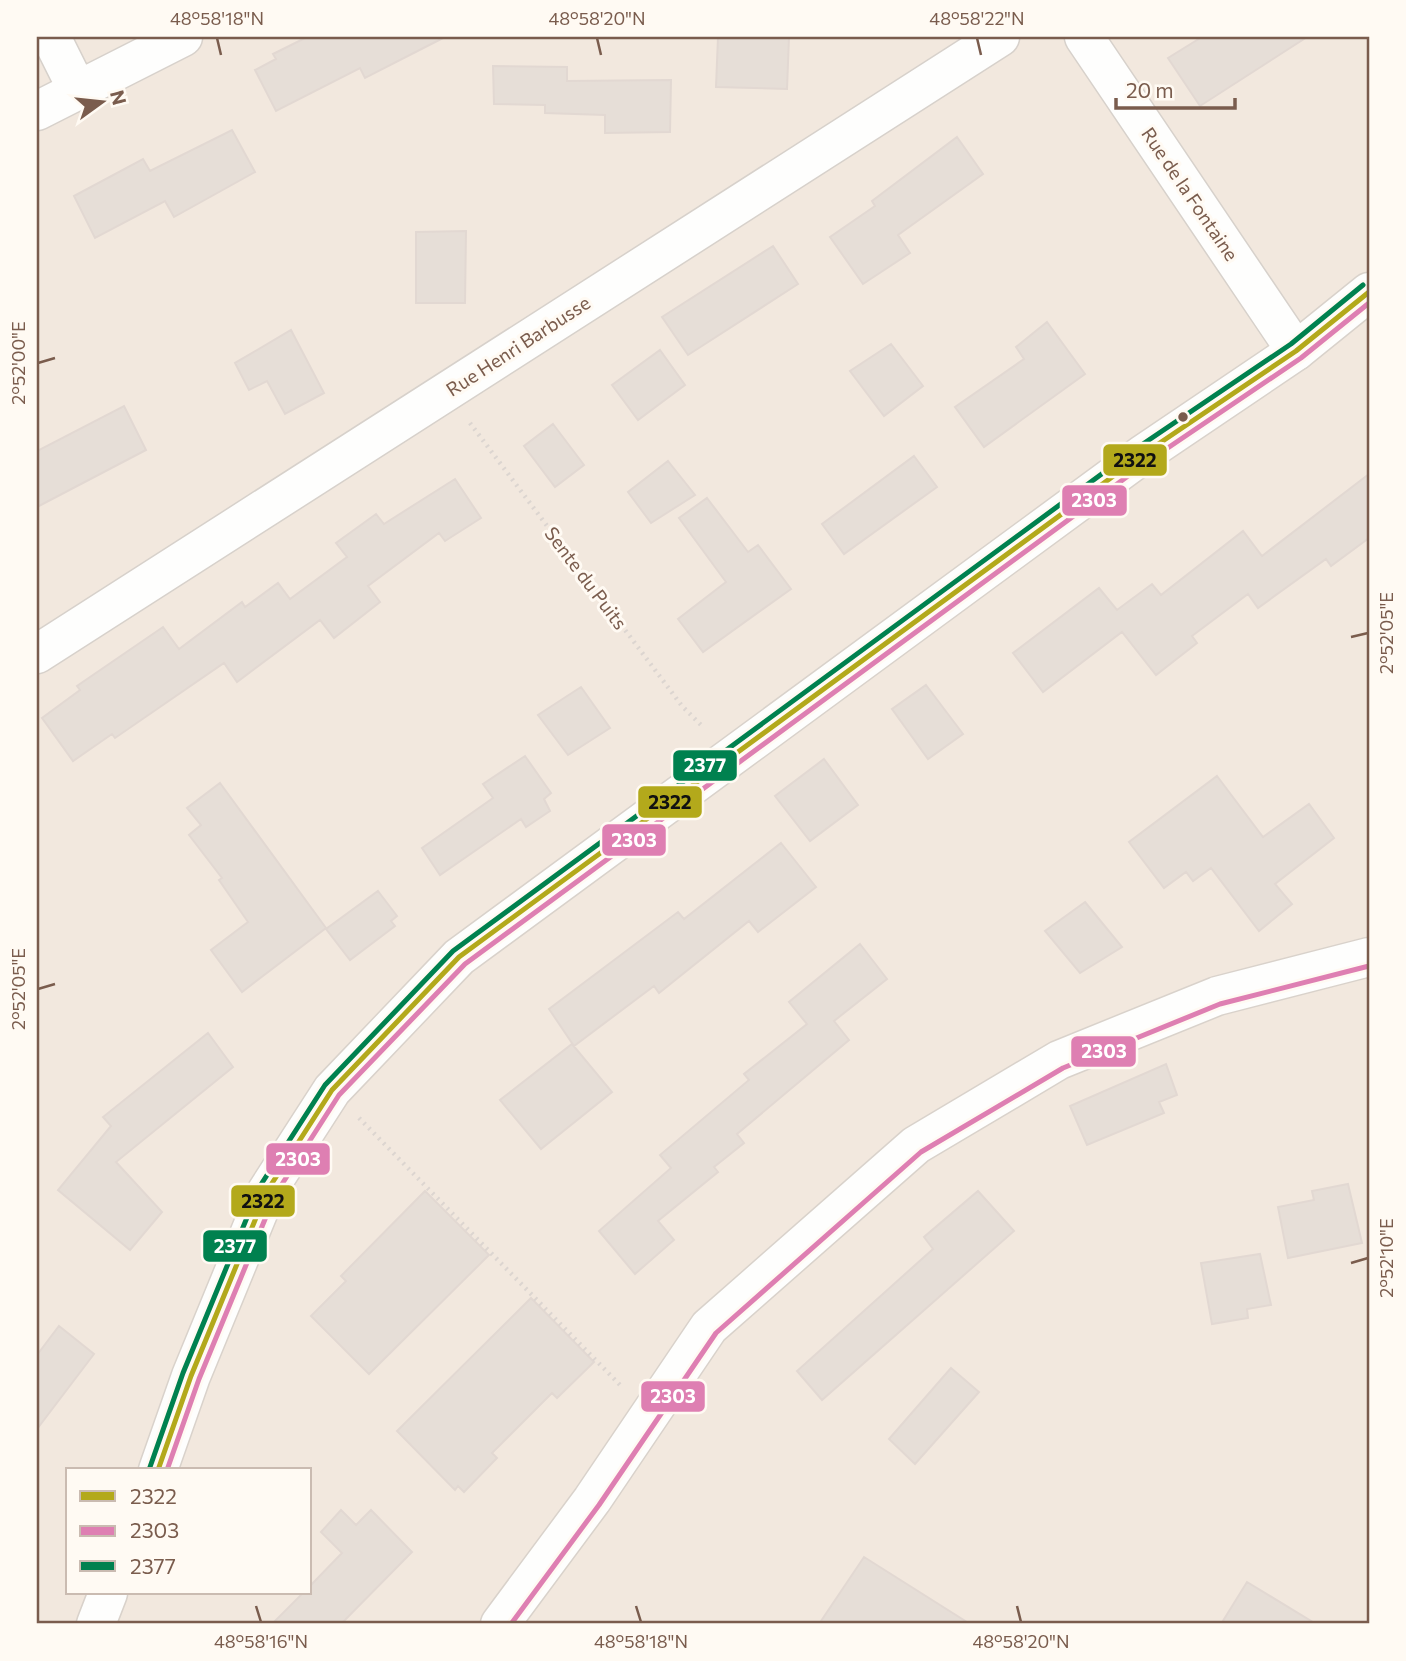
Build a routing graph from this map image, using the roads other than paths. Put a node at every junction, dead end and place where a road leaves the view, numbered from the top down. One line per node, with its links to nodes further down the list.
1 (51, 37): 5 (street)
2 (183, 37): 5 (street)
3 (1000, 37): 9 (street, Rue Henri Barbusse)
4 (1084, 37): 8 (street, Rue de la Fontaine)
5 (78, 91): 6 (street)
6 (37, 111)
7 (1369, 292): 8 (street)
8 (1296, 351): 11 (street)
9 (37, 654)
10 (1369, 957): 14 (street)
11 (159, 1468)
12 (108, 1594): 13 (street)
13 (96, 1624)
14 (500, 1624)

